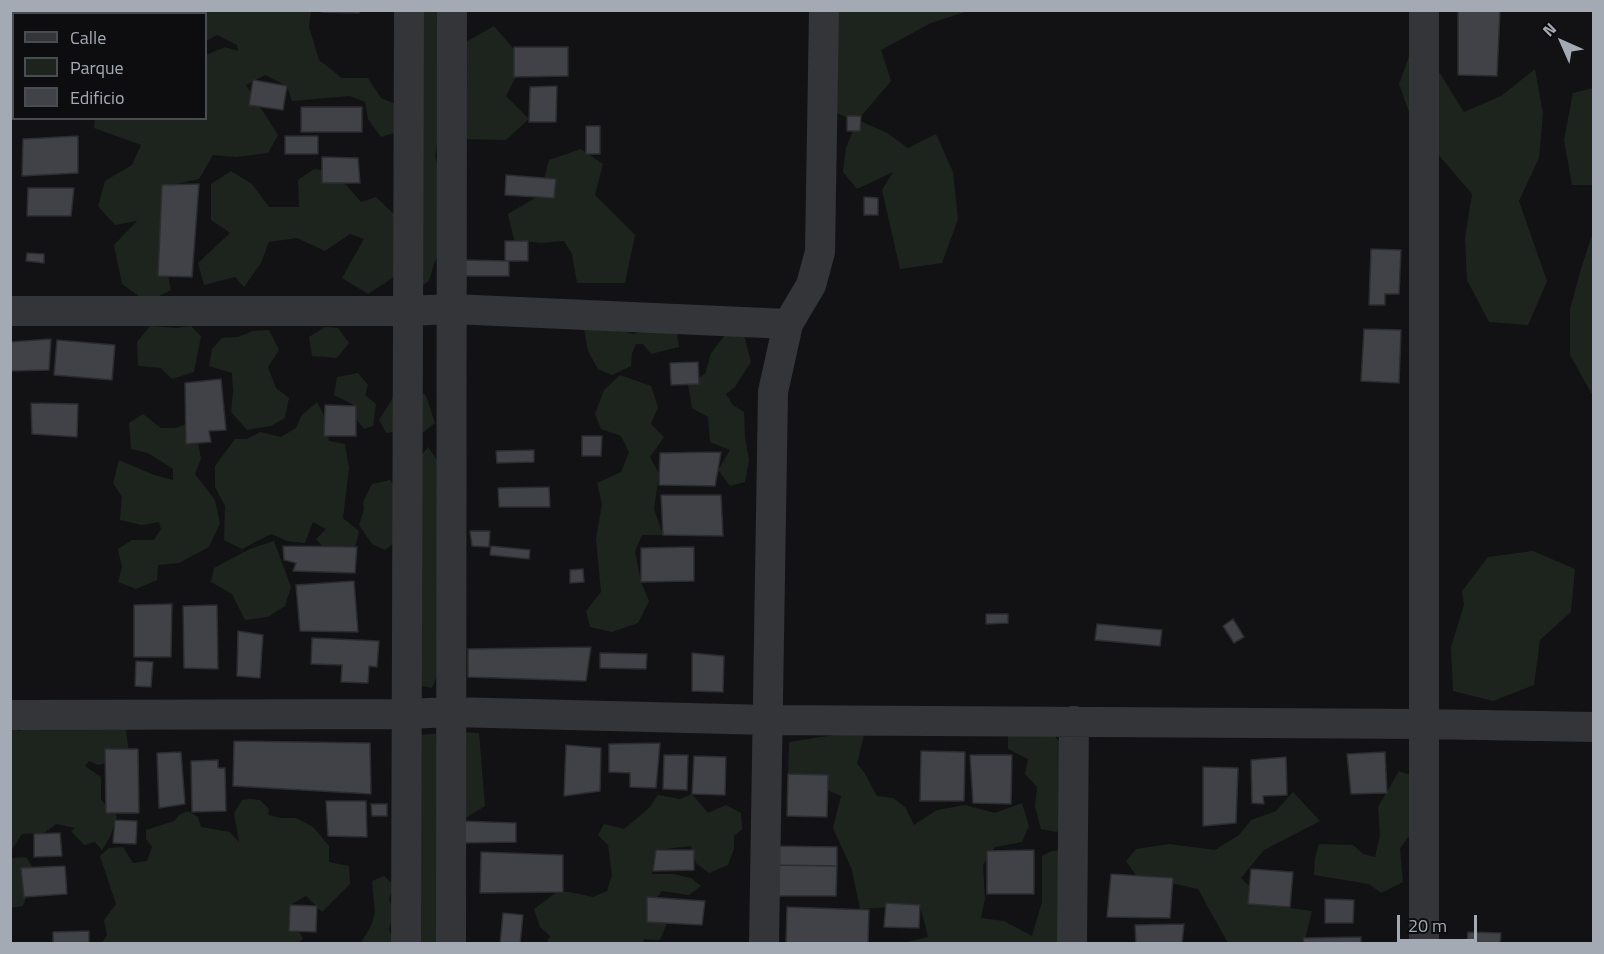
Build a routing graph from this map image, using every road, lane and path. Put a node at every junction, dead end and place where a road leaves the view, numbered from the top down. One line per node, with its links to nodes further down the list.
1 (409, 10): 7 (street)
2 (452, 10): 5 (street)
3 (825, 10): 8 (street)
4 (1424, 10): 14 (street)
5 (452, 309): 7 (street); 8 (street); 9 (street)
6 (10, 311): 7 (street)
7 (408, 311): 10 (street)
8 (788, 324): 12 (street)
9 (452, 712): 10 (street); 12 (street); 17 (street)
10 (407, 714): 11 (street); 16 (street)
11 (10, 715)
12 (767, 720): 13 (street); 18 (street)
13 (1074, 721): 14 (street); 19 (street)
14 (1424, 724): 15 (street); 20 (street)
15 (1593, 727)
16 (406, 944)
17 (451, 944)
18 (764, 944)
19 (1072, 944)
20 (1424, 944)

